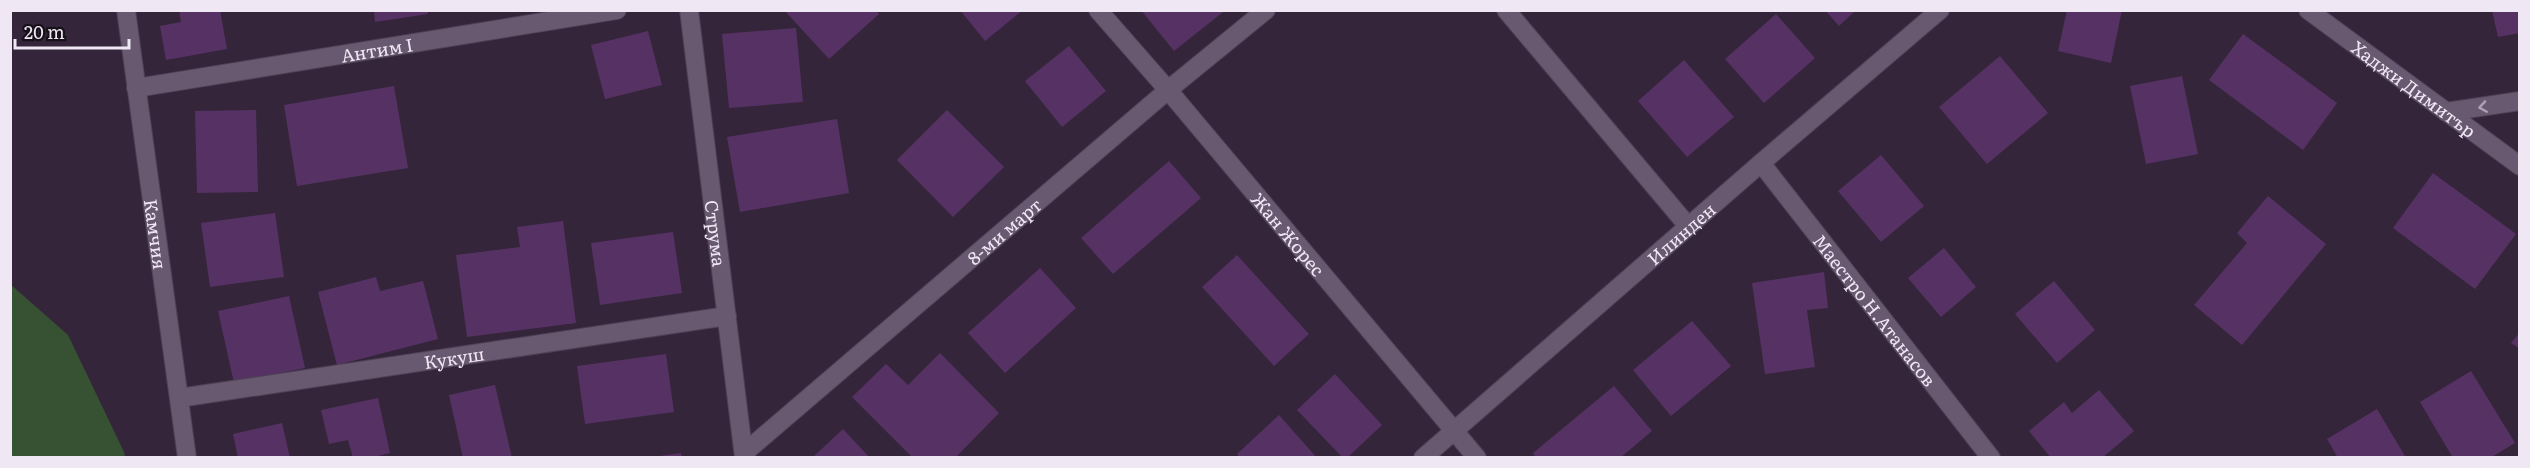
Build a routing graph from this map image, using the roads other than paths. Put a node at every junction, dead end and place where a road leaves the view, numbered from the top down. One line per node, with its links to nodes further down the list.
1 (126, 10): 9 (street, Камчия)
2 (617, 10): 9 (street, Антим I)
3 (689, 10): 16 (street, Струма)
4 (1098, 10): 10 (street, Жан Жорес)
5 (1266, 10): 10 (street, 8-ми март)
6 (1506, 10): 15 (street)
7 (1940, 10): 13 (street, Илинден)
8 (2308, 10): 12 (street, Хаджи Димитър)
9 (136, 88): 17 (street, Камчия)
10 (1168, 90): 18 (street, Жан Жорес); 19 (street, 8-ми март)
11 (2520, 101): 12 (street, one-way to 12)
12 (2446, 112): 14 (street, Хаджи Димитър)
13 (1761, 163): 15 (street, Илинден); 23 (street, Маестро Н.Атанасов)
14 (2520, 166)
15 (1688, 226): 18 (street, Илинден)
16 (727, 316): 17 (street, Кукуш); 19 (street, Струма)
17 (179, 398): 20 (street, Камчия)
18 (1455, 430): 21 (street, Илинден); 22 (street, Жан Жорес)
19 (744, 455)
20 (187, 458)
21 (1423, 458)
22 (1477, 458)
23 (1991, 458)

